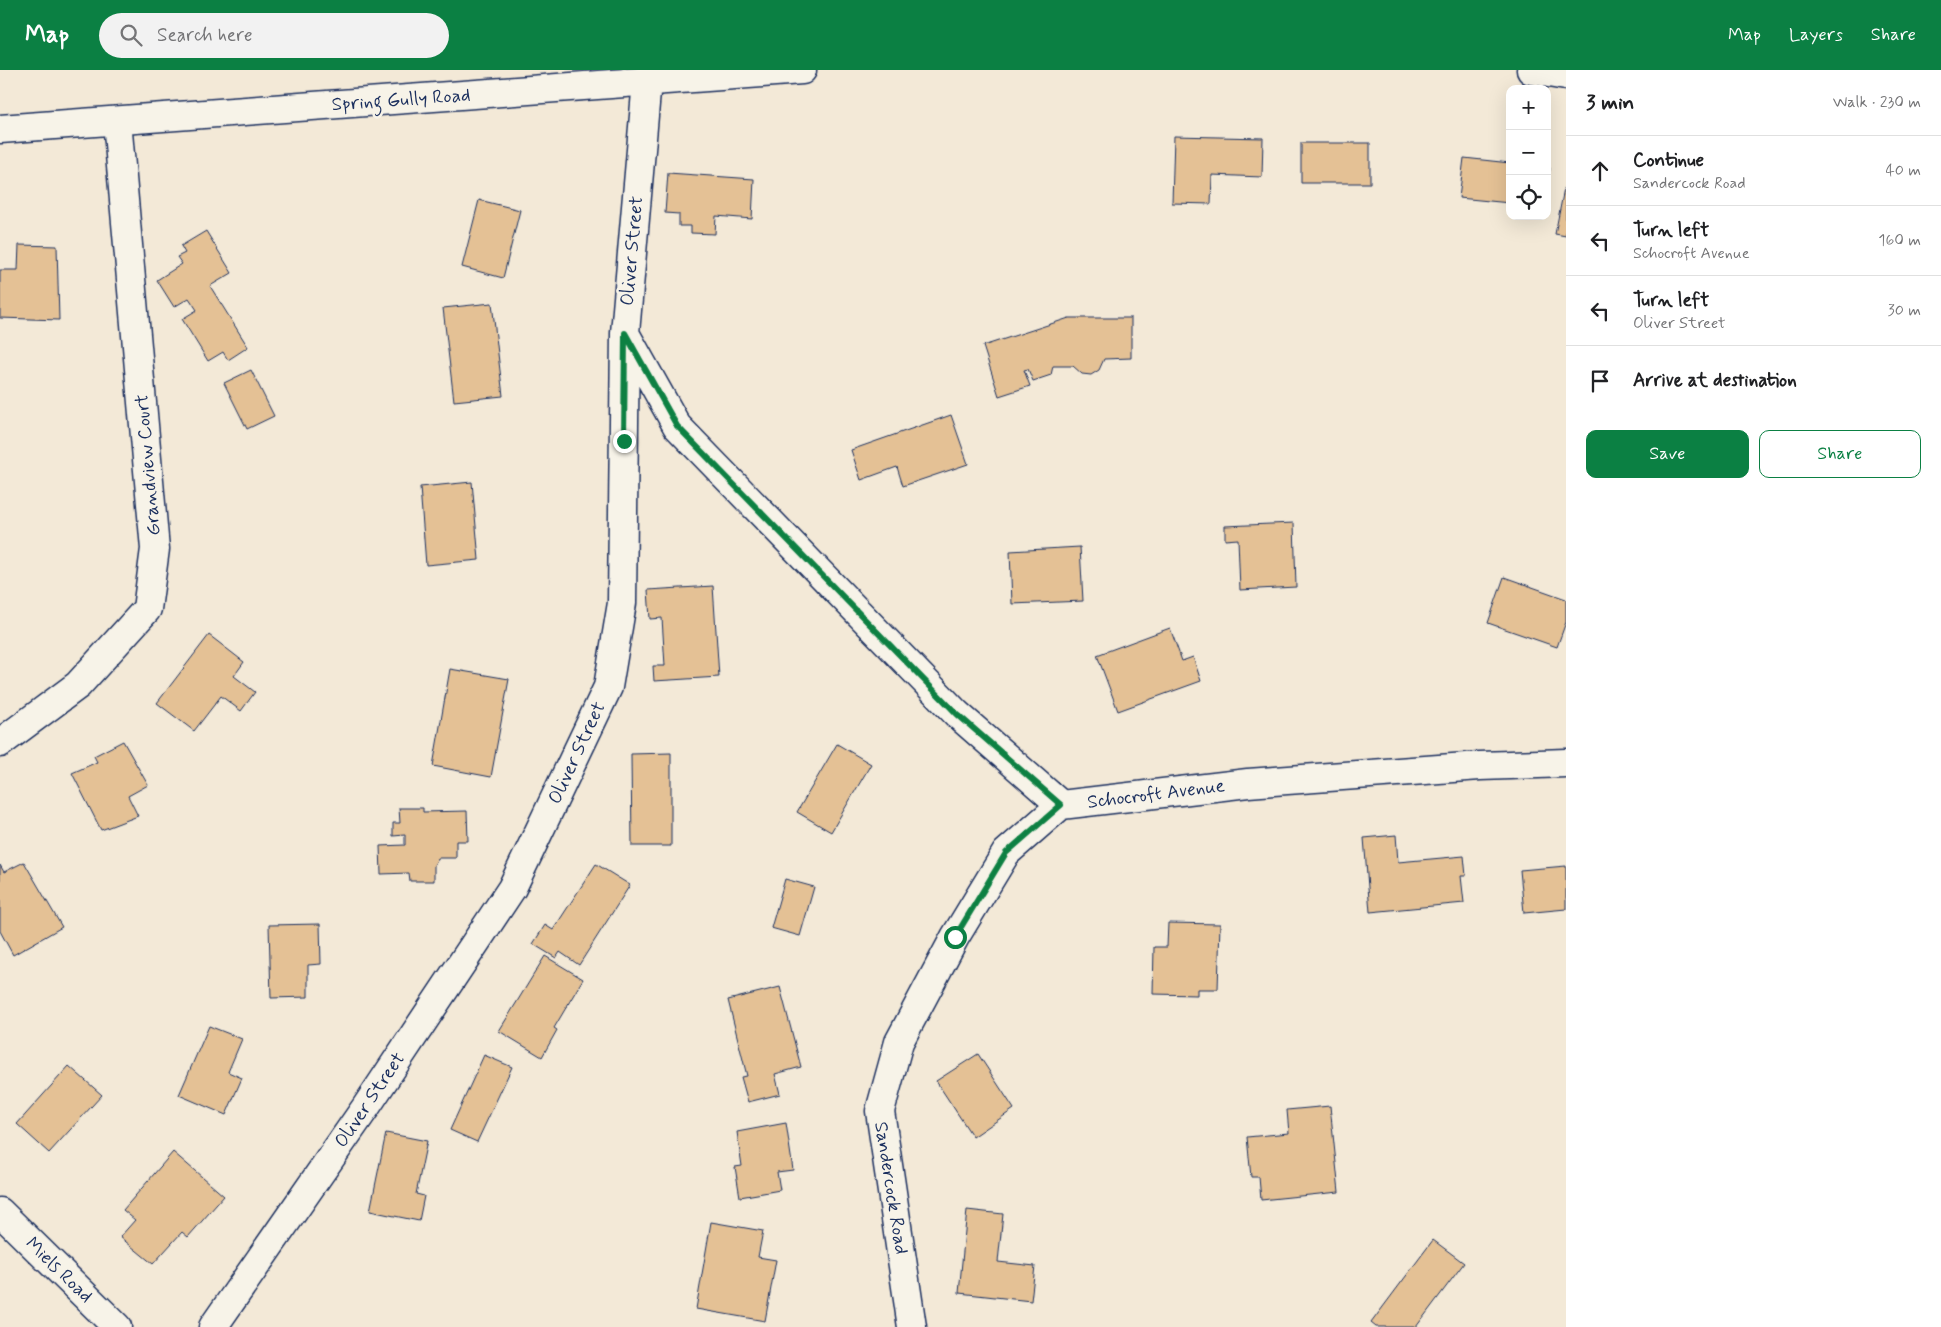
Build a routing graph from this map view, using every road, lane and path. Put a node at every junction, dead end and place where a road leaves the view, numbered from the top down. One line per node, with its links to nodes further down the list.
1 (802, 70): 4 (street, Spring Gully Road)
2 (1531, 70): 3 (street)
3 (1566, 76)
4 (647, 81): 5 (street, Spring Gully Road); 7 (street, Oliver Street)
5 (117, 121): 6 (street, Spring Gully Road); 8 (street, Grandview Court)
6 (0, 128)
7 (625, 333): 10 (street, Schocroft Avenue); 13 (street, Oliver Street)
8 (0, 743)
9 (1566, 763): 10 (street, Schocroft Avenue)
10 (1061, 805): 14 (street, Sandercock Road)
11 (0, 1212): 12 (street, Miels Road)
12 (118, 1327)
13 (213, 1327)
14 (912, 1327)

